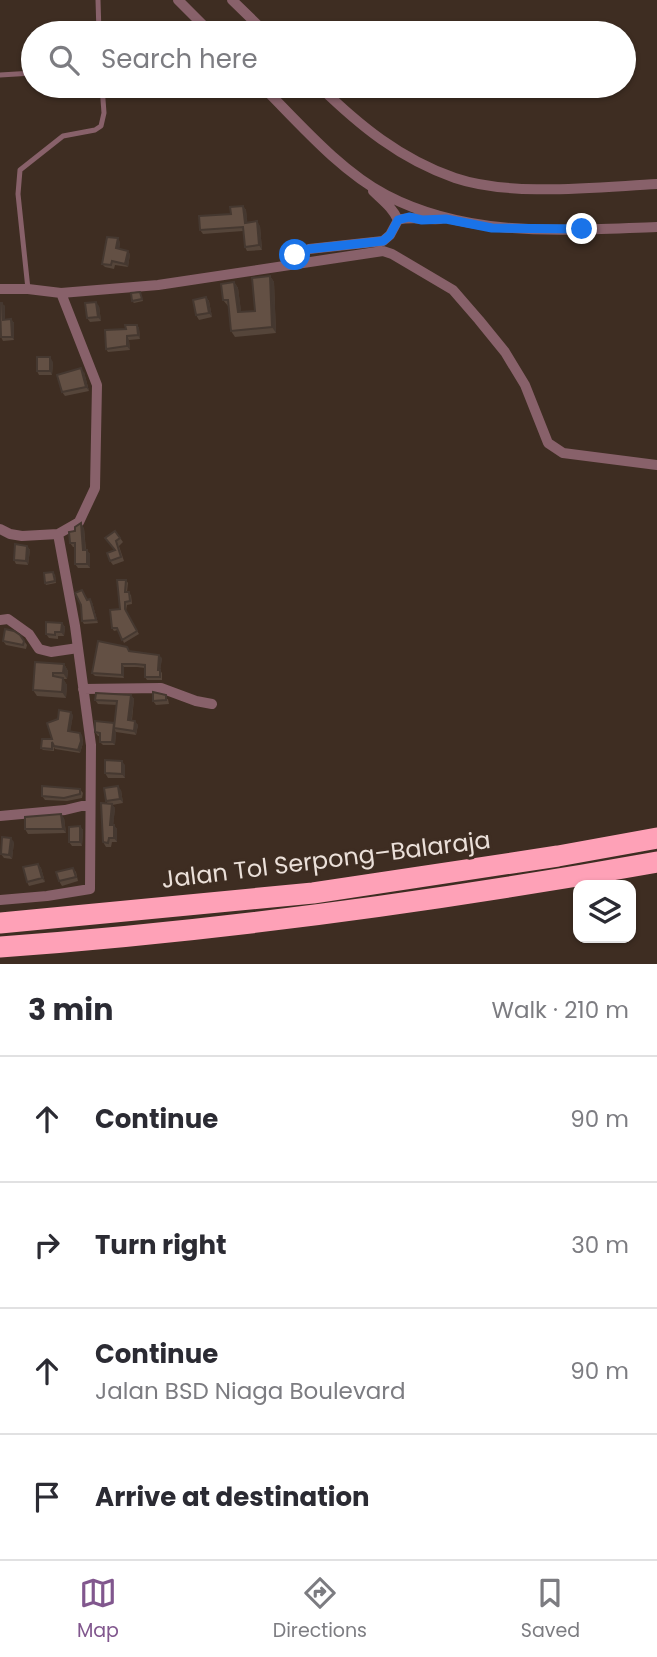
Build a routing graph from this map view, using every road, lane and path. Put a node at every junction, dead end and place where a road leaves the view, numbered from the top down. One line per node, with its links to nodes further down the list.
1 (98, 0): 4 (lane)
2 (178, 0): 5 (street)
3 (232, 0): 6 (street)
4 (99, 21)
5 (199, 21)
6 (254, 21)
7 (21, 74): 8 (lane)
8 (0, 75)
9 (103, 98): 19 (lane)
10 (274, 98): 12 (street)
11 (331, 98): 13 (street)
12 (362, 178): 14 (street); 15 (street)
13 (657, 184)
14 (446, 219): 15 (street); 16 (street)
15 (398, 220): 17 (street)
16 (657, 227)
17 (296, 263): 20 (street); 21 (street)
18 (0, 289): 19 (street)
19 (28, 289): 20 (street)
20 (61, 293): 23 (street)
21 (657, 465)
22 (0, 529): 23 (street)
23 (58, 534): 25 (street)
24 (0, 620): 25 (street)
25 (78, 648): 26 (street)
26 (83, 689): 27 (street); 28 (street)
27 (212, 704)
28 (90, 804): 29 (street); 32 (street)
29 (0, 816)
30 (657, 838): 33 (highway, Jalan Tol Serpong–Balaraja)
31 (657, 862): 34 (highway, Jalan Tol Serpong–Balaraja)
32 (0, 900)
33 (0, 923)
34 (0, 947)

